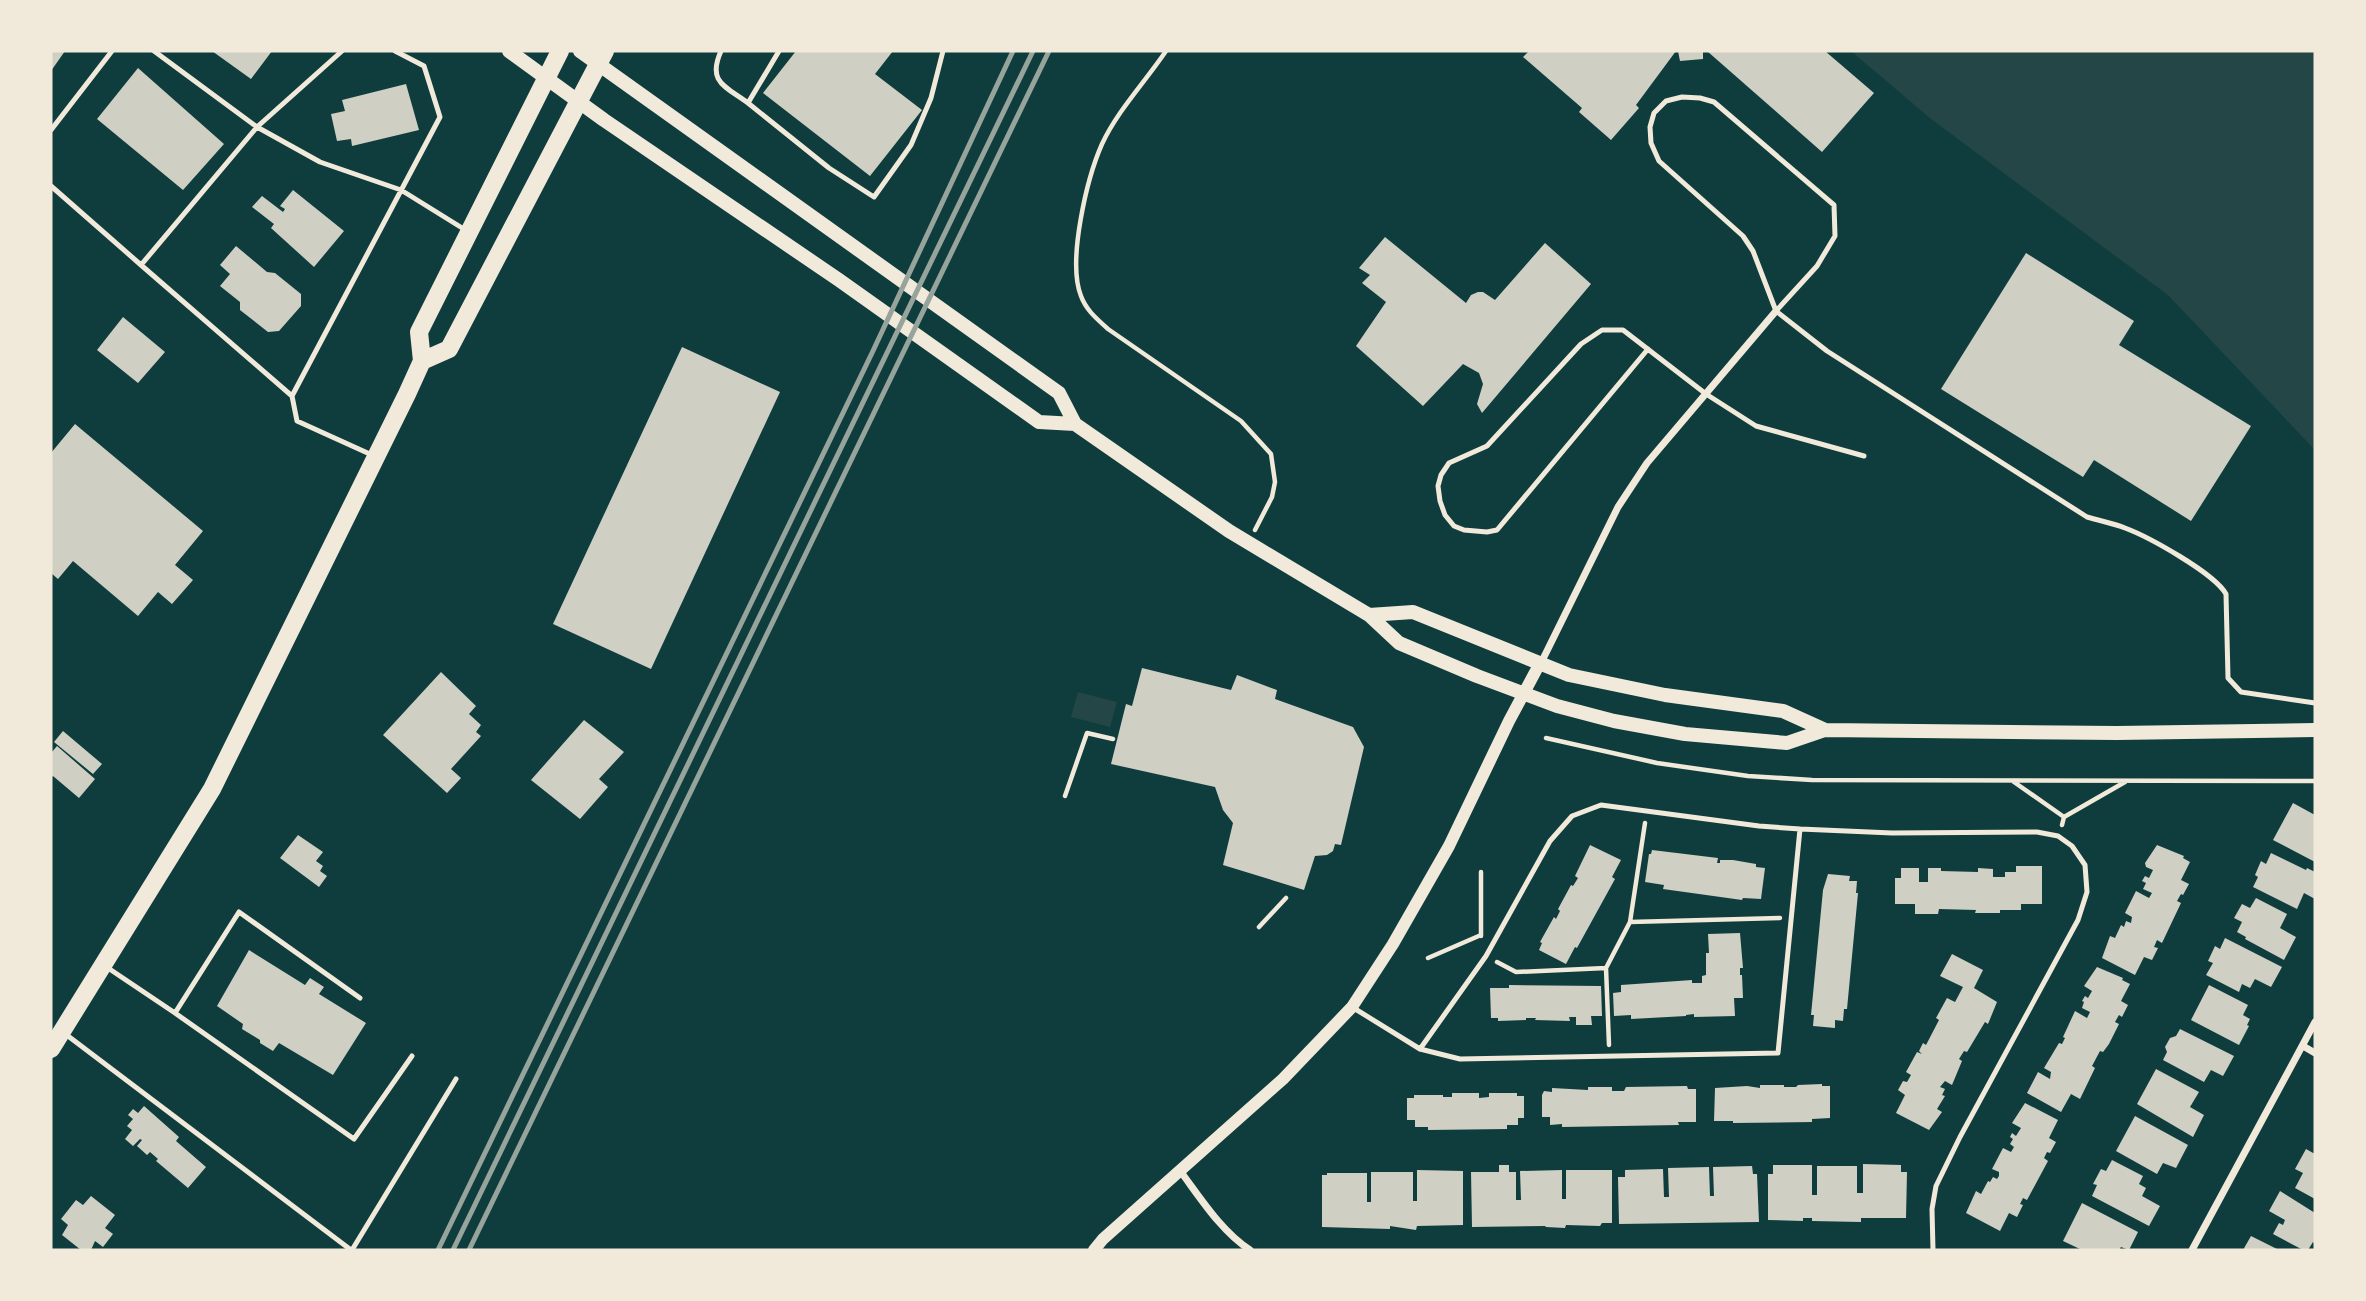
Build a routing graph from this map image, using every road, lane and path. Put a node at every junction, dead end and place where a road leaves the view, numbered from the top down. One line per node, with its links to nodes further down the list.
1 (112, 51): 17 (lane)
2 (154, 51): 16 (lane)
3 (342, 51): 16 (lane)
4 (395, 51): 19 (lane)
5 (509, 51): 13 (main road)
6 (559, 51): 13 (main road)
7 (580, 51): 12 (main road)
8 (721, 51): 15 (lane)
9 (779, 51): 15 (lane)
10 (943, 51): 15 (lane)
11 (1166, 51): 30 (path)
12 (602, 58): 14 (main road); 27 (main road)
13 (546, 78): 14 (main road); 20 (main road)
14 (578, 102): 24 (main road); 27 (main road)
15 (748, 103)
16 (257, 127): 19 (lane); 21 (lane)
17 (51, 130)
18 (51, 186): 21 (lane)
19 (401, 190): 20 (lane); 26 (lane)
20 (469, 232): 24 (main road)
21 (141, 265): 26 (lane)
22 (1776, 311): 22 (lane); 25 (street); 34 (lane)
23 (1648, 349): 23 (lane); 25 (lane)
24 (422, 361): 29 (main road)
25 (1706, 394): 28 (lane); 32 (street)
26 (292, 396): 29 (lane)
27 (1075, 424): 30 (main road)
28 (1864, 456)
29 (375, 457): 55 (main road)
30 (1249, 543): 31 (main road)
31 (1369, 615): 32 (main road); 33 (main road)
32 (1540, 663): 33 (street); 35 (main road)
33 (1524, 693): 35 (main road); 58 (street)
34 (2315, 703)
35 (1825, 730): 36 (main road)
36 (2315, 730)
37 (1546, 738): 40 (path)
38 (1113, 739): 42 (path)
39 (2127, 780): 40 (path); 41 (path); 44 (path)
40 (2013, 781): 44 (path)
41 (2315, 781)
42 (1065, 796)
43 (1647, 810): 45 (lane); 50 (path); 53 (lane)
44 (2064, 817): 46 (path)
45 (1800, 829): 46 (lane); 49 (lane)
46 (2058, 836): 73 (lane)
47 (1481, 872): 52 (path)
48 (1286, 898): 51 (path)
49 (1792, 918): 50 (path); 67 (lane)
50 (1630, 922): 56 (path)
51 (1259, 927)
52 (1481, 935): 53 (path); 54 (path)
53 (1486, 956): 56 (path); 64 (lane)
54 (1428, 958)
55 (103, 965): 59 (lane); 61 (main road)
56 (1606, 968): 67 (path)
57 (360, 998): 59 (lane)
58 (1352, 1007): 64 (lane); 69 (street)
59 (175, 1013): 66 (lane)
60 (2315, 1022): 62 (street)
61 (62, 1031): 63 (main road); 70 (lane)
62 (2303, 1046): 65 (street); 74 (street)
63 (51, 1049)
64 (1420, 1049): 67 (lane)
65 (2315, 1053)
66 (412, 1056)
67 (1609, 1056)
68 (456, 1079): 70 (lane)
69 (1181, 1172): 71 (street); 72 (street)
70 (352, 1250)
71 (1094, 1250)
72 (1250, 1250)
73 (1933, 1250)
74 (2192, 1250)

